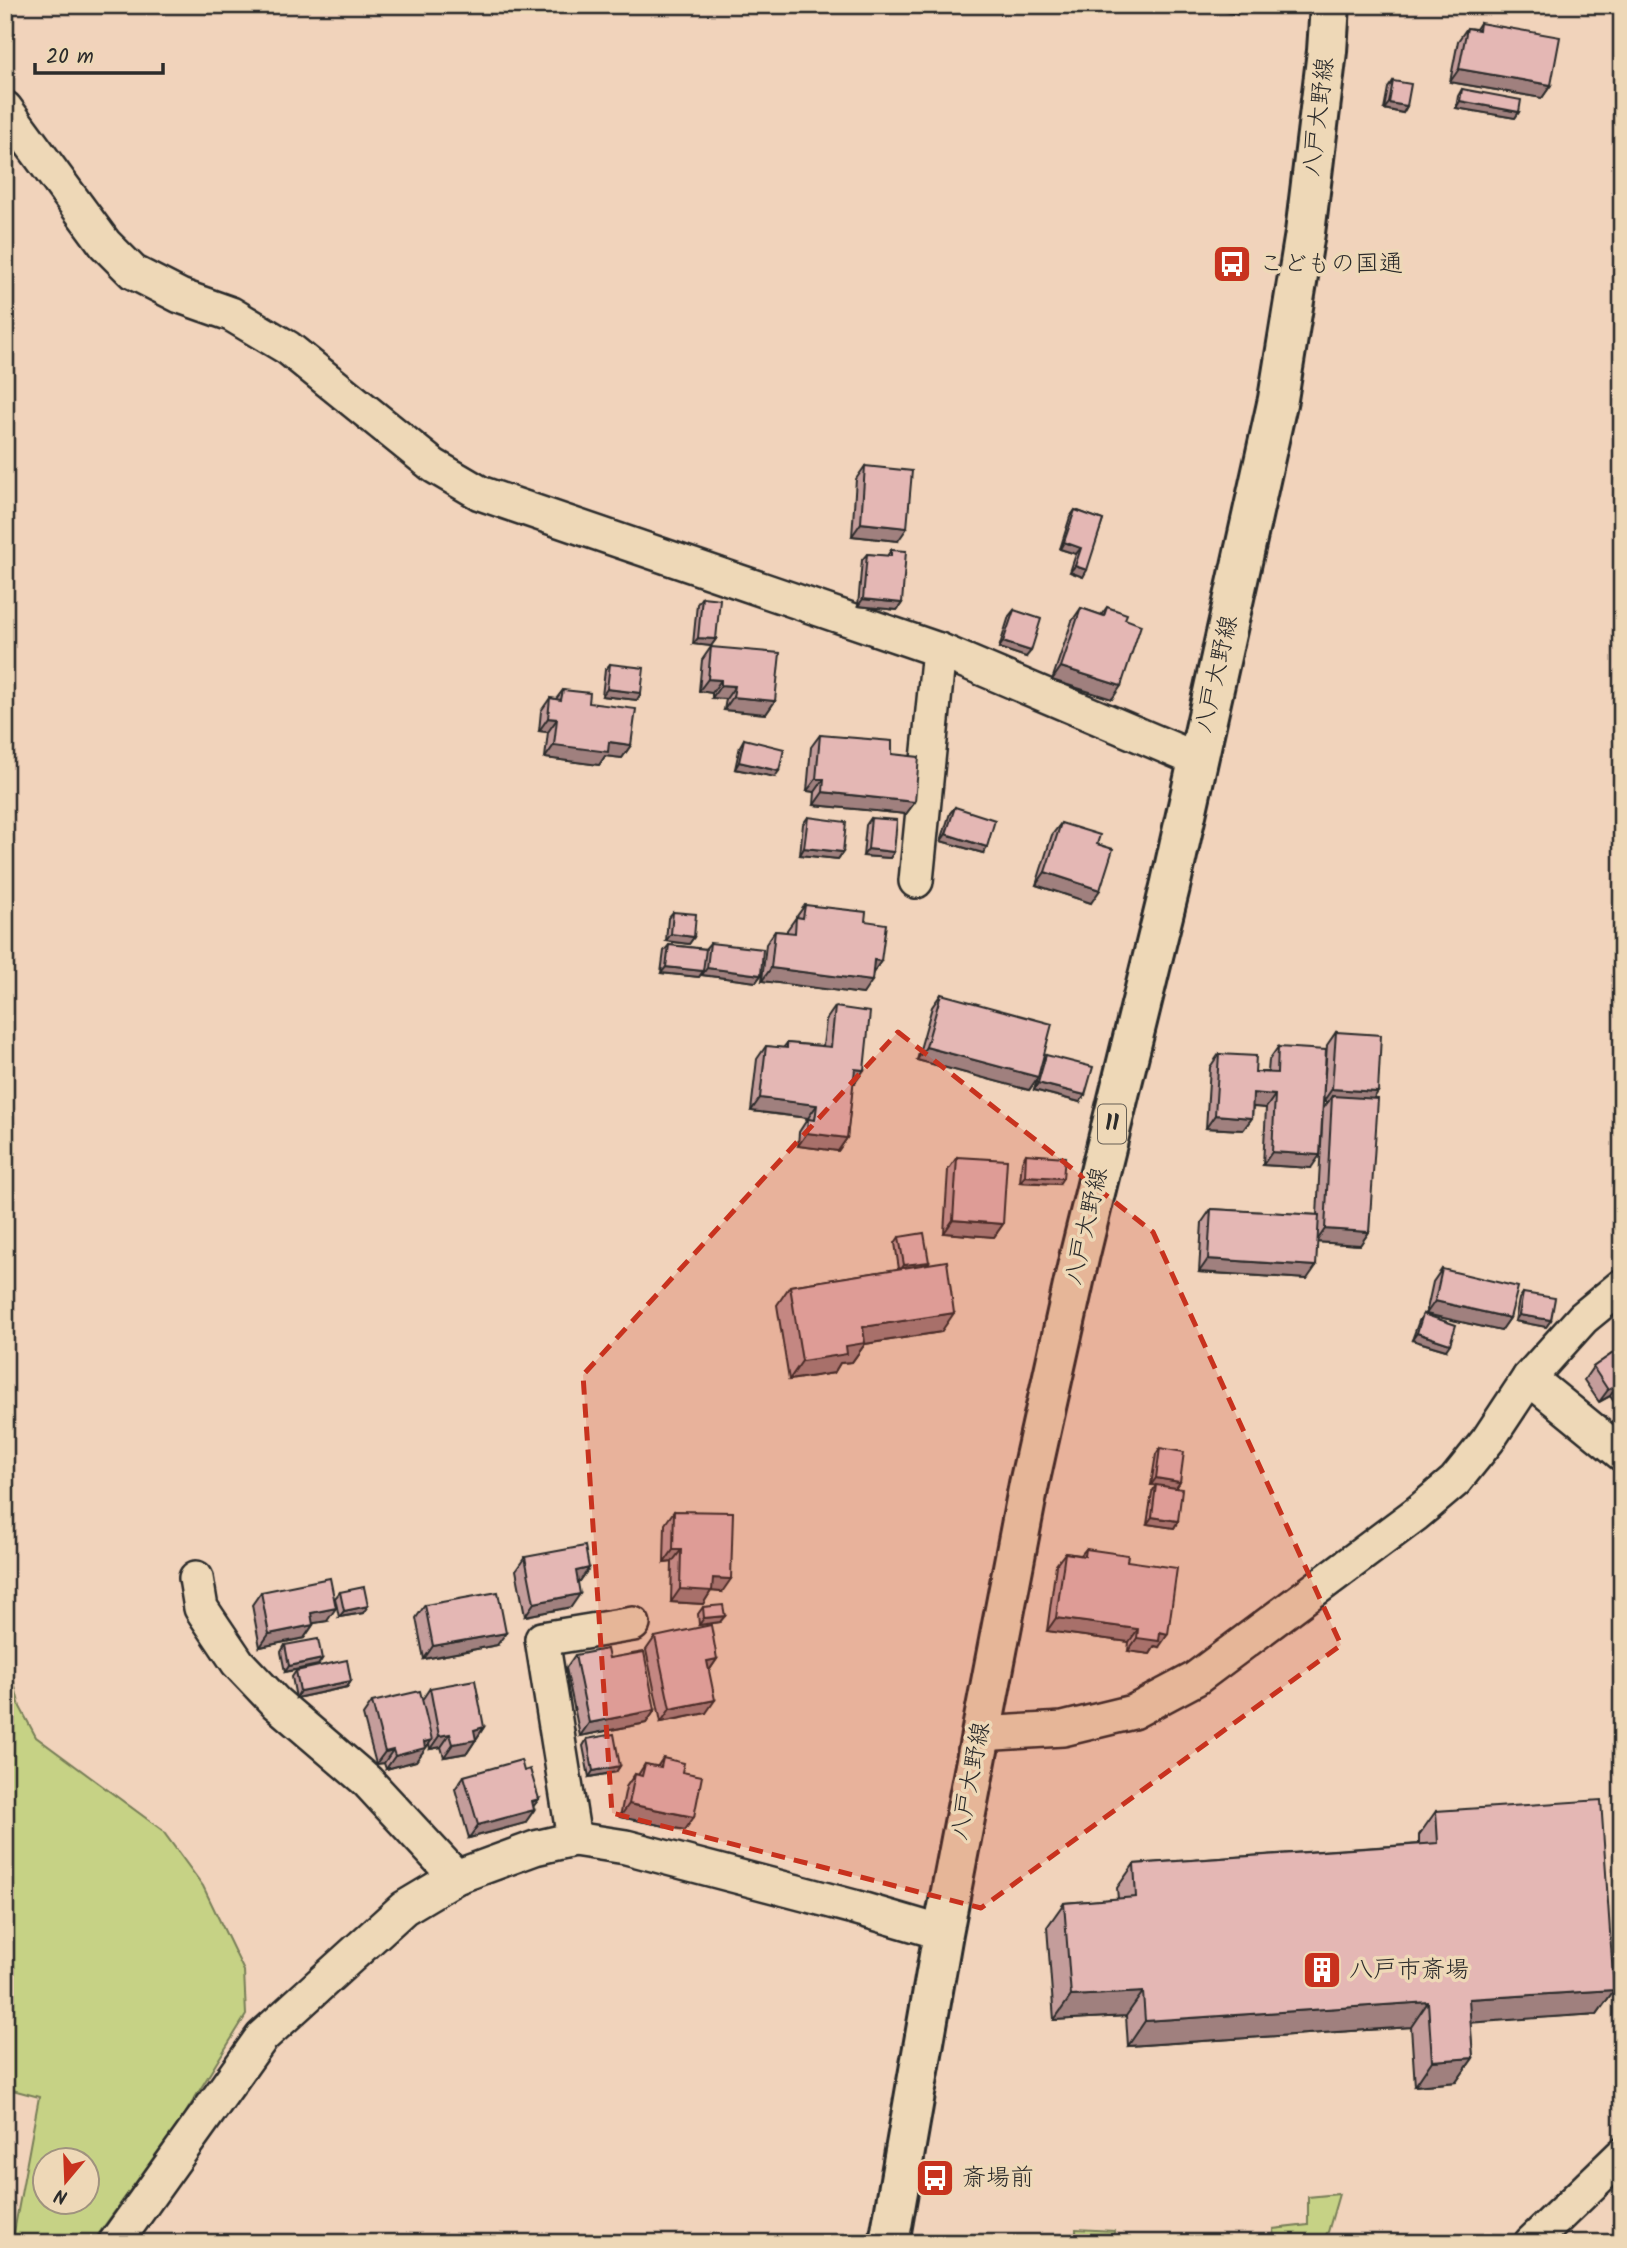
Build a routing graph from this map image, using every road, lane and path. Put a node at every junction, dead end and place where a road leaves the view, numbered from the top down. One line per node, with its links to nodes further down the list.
1 (1330, 5): 4 (main road, 八戸大野線 / 11)
2 (5, 108): 3 (street)
3 (939, 650): 4 (street); 5 (street)
4 (1198, 760): 11 (main road, 八戸大野線 / 11)
5 (916, 881)
6 (1622, 1286): 7 (street)
7 (1529, 1378): 8 (street); 11 (street)
8 (1622, 1454)
9 (196, 1578): 13 (street)
10 (633, 1623): 12 (street)
11 (980, 1734): 14 (main road, 八戸大野線 / 11)
12 (574, 1839): 13 (street); 14 (street)
13 (456, 1877): 16 (street)
14 (943, 1933): 17 (main road, 八戸大野線 / 11)
15 (1622, 2155): 18 (street)
16 (114, 2243)
17 (889, 2243)
18 (1531, 2243)

